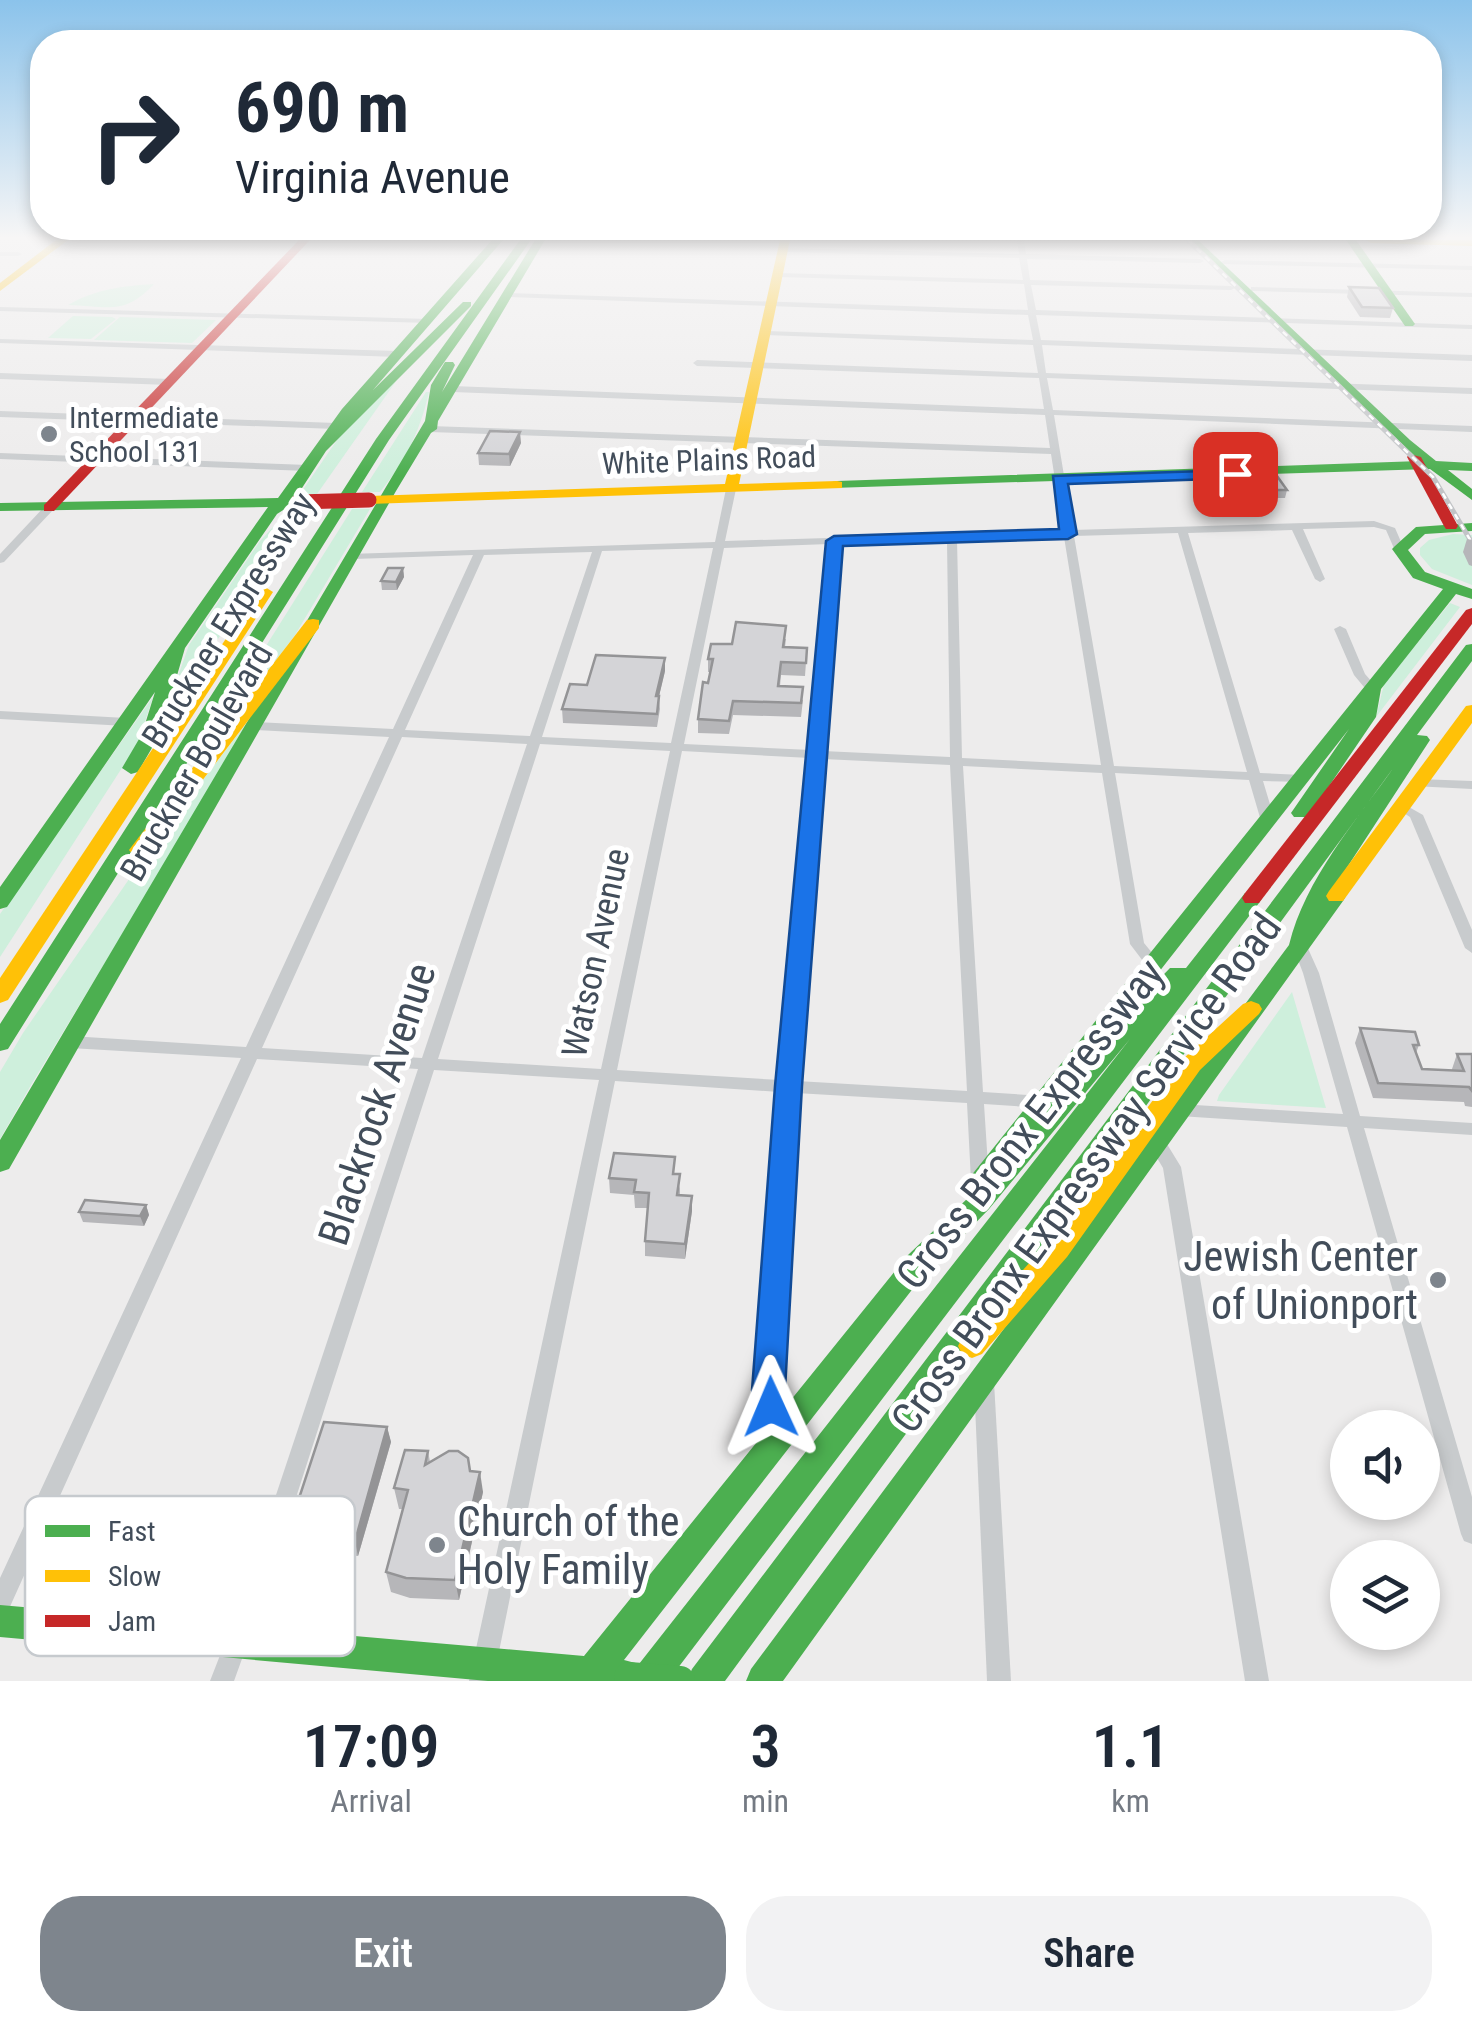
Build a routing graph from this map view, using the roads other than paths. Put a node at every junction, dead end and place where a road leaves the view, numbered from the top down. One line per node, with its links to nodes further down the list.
1 (231, 318): 20 (main road)
2 (345, 318): 14 (street)
3 (430, 318): 14 (main road, Bruckner Boulevard)
4 (449, 318): 41 (main road)
5 (455, 318): 96 (main road, Bruckner Expressway)
6 (480, 318): 94 (main road, Bruckner Expressway)
7 (481, 318): 38 (main road)
8 (488, 318): 30 (main road, Bruckner Boulevard)
9 (769, 318): 17 (main road, Watson Avenue)
10 (1032, 318): 19 (street)
11 (1272, 318): 21 (main road)
12 (1282, 318): 15 (street)
13 (1404, 318): 15 (main road)
14 (428, 321): 22 (main road, Bruckner Boulevard)
15 (1408, 324): 16 (street)
16 (1472, 326)
17 (766, 332): 19 (street); 25 (main road, Watson Avenue)
18 (0, 341): 20 (street)
19 (1036, 341): 21 (street); 26 (street)
20 (203, 348): 22 (street); 28 (main road)
21 (1306, 350): 23 (street); 29 (main road)
22 (398, 354): 37 (main road, Bruckner Boulevard)
23 (1472, 358)
24 (696, 363): 25 (street)
25 (759, 365): 26 (street); 32 (main road, Watson Avenue)
26 (1042, 374): 29 (street); 33 (street)
27 (0, 376): 28 (street)
28 (170, 382): 35 (main road)
29 (1344, 385): 31 (street); 36 (main road)
30 (453, 390): 32 (street); 38 (main road, Bruckner Boulevard)
31 (1472, 391)
32 (752, 401): 33 (street); 40 (main road, Watson Avenue)
33 (1048, 411): 36 (street); 42 (street)
34 (0, 414): 35 (street)
35 (135, 419): 37 (street); 44 (main road)
36 (1384, 424): 39 (street); 47 (main road)
37 (336, 426): 41 (main road, Bruckner Boulevard)
38 (430, 429): 40 (street); 51 (main road, Bruckner Boulevard)
39 (1472, 429)
40 (743, 440): 42 (street); 49 (main road, Watson Avenue)
41 (322, 450): 45 (main road, Bruckner Boulevard)
42 (1054, 452): 48 (street)
43 (0, 456): 44 (street)
44 (96, 460): 45 (street); 54 (main road)
45 (308, 468): 52 (main road, Bruckner Boulevard)
46 (1472, 471): 47 (main road, White Plains Road)
47 (1432, 474): 48 (main road, White Plains Road); 50 (main road); 56 (main road)
48 (1059, 479): 49 (main road, White Plains Road); 58 (street)
49 (730, 489): 51 (main road, White Plains Road); 61 (street, Watson Avenue)
50 (1472, 496)
51 (377, 500): 52 (main road, White Plains Road, bridge); 65 (main road, Bruckner Boulevard)
52 (289, 502): 54 (main road, White Plains Road); 73 (main road, Bruckner Boulevard)
53 (0, 507): 54 (main road, White Plains Road)
54 (49, 508): 66 (street)
55 (1296, 526): 57 (street); 63 (street); 67 (street)
56 (1462, 527): 63 (main road)
57 (1182, 530): 58 (street); 86 (street)
58 (1068, 534): 59 (street); 85 (street)
59 (952, 537): 60 (street); 84 (street)
60 (834, 541): 61 (street); 83 (street)
61 (717, 545): 62 (street); 82 (street, Watson Avenue)
62 (598, 548): 64 (street); 81 (street, Blackrock Avenue)
63 (1400, 551): 68 (main road)
64 (480, 552): 65 (street); 80 (street)
65 (353, 556): 71 (main road, Bruckner Boulevard)
66 (0, 560)
67 (1320, 579)
68 (1459, 591): 69 (main road); 75 (main road, Cross Bronx Expressway Service Road)
69 (1472, 604)
70 (1472, 613): 92 (main road, Cross Bronx Expressway)
71 (312, 624): 79 (main road, Bruckner Boulevard); 94 (main road)
72 (1340, 629): 75 (street)
73 (177, 648): 78 (main road, Bruckner Boulevard); 96 (main road)
74 (1471, 650): 97 (main road); 119 (main road, Cross Bronx Expressway)
75 (1373, 690): 87 (main road, Cross Bronx Expressway Service Road); 92 (main road)
76 (1472, 710): 88 (main road, Cross Bronx Expressway Service Road)
77 (0, 715): 78 (street)
78 (126, 722): 93 (main road, Bruckner Boulevard)
79 (256, 726): 80 (street); 102 (main road, Bruckner Boulevard)
80 (398, 733): 81 (street); 104 (street)
81 (534, 740): 82 (street); 105 (street, Blackrock Avenue)
82 (674, 747): 83 (street); 106 (street, Watson Avenue)
83 (816, 754): 84 (street); 107 (street)
84 (956, 761): 85 (street); 108 (street)
85 (1107, 768): 86 (street); 99 (street)
86 (1254, 776): 87 (street); 91 (street)
87 (1302, 779): 91 (main road, Cross Bronx Expressway Service Road)
88 (1418, 783): 89 (street); 90 (main road, Cross Bronx Expressway Service Road)
89 (1472, 786)
90 (1400, 806): 97 (main road, Cross Bronx Expressway Service Road); 98 (street)
91 (1268, 821): 99 (main road, Cross Bronx Expressway Service Road)
92 (1265, 881): 95 (main road, Cross Bronx Expressway)
93 (0, 902)
94 (73, 926): 103 (main road, Bruckner Expressway)
95 (1226, 930): 116 (main road); 131 (main road, Cross Bronx Expressway)
96 (36, 938): 100 (main road, Bruckner Expressway)
97 (1299, 944): 101 (main road, Cross Bronx Expressway Service Road); 111 (street)
98 (1472, 948)
99 (1154, 965): 109 (main road, Cross Bronx Expressway Service Road)
100 (0, 995)
101 (1252, 1009): 110 (main road, Cross Bronx Expressway Service Road); 119 (main road)
102 (70, 1042): 104 (street); 114 (main road, Bruckner Boulevard)
103 (0, 1043)
104 (252, 1052): 105 (street); 120 (street)
105 (427, 1064): 106 (street); 121 (street, Blackrock Avenue)
106 (606, 1075): 107 (street); 129 (street, Watson Avenue)
107 (788, 1086): 108 (street); 118 (street)
108 (974, 1098): 109 (street); 115 (street)
109 (1043, 1102): 115 (main road, Cross Bronx Expressway Service Road)
110 (1179, 1110): 111 (street); 113 (main road, Cross Bronx Expressway Service Road)
111 (1353, 1122): 112 (street); 122 (street)
112 (1472, 1129)
113 (1156, 1141): 117 (main road, Cross Bronx Expressway Service Road); 137 (street)
114 (0, 1162)
115 (980, 1182): 116 (main road, Cross Bronx Expressway Service Road)
116 (909, 1274): 118 (main road, Cross Bronx Expressway Service Road)
117 (984, 1376): 135 (main road, Cross Bronx Expressway Service Road); 136 (street)
118 (786, 1430): 130 (main road, Cross Bronx Expressway Service Road)
119 (865, 1465): 134 (main road, Cross Bronx Expressway)
120 (49, 1496)
121 (283, 1496)
122 (1472, 1534)
123 (25, 1547): 124 (street)
124 (0, 1602)
125 (0, 1622): 126 (main road)
126 (25, 1624)
127 (230, 1656): 132 (street, Blackrock Avenue)
128 (351, 1656): 129 (main road)
129 (483, 1672): 130 (main road)
130 (589, 1677): 131 (main road)
131 (638, 1679): 133 (main road, bridge)
132 (222, 1681)
133 (680, 1681)
134 (704, 1681)
135 (763, 1681)
136 (998, 1681)
137 (1257, 1681)

